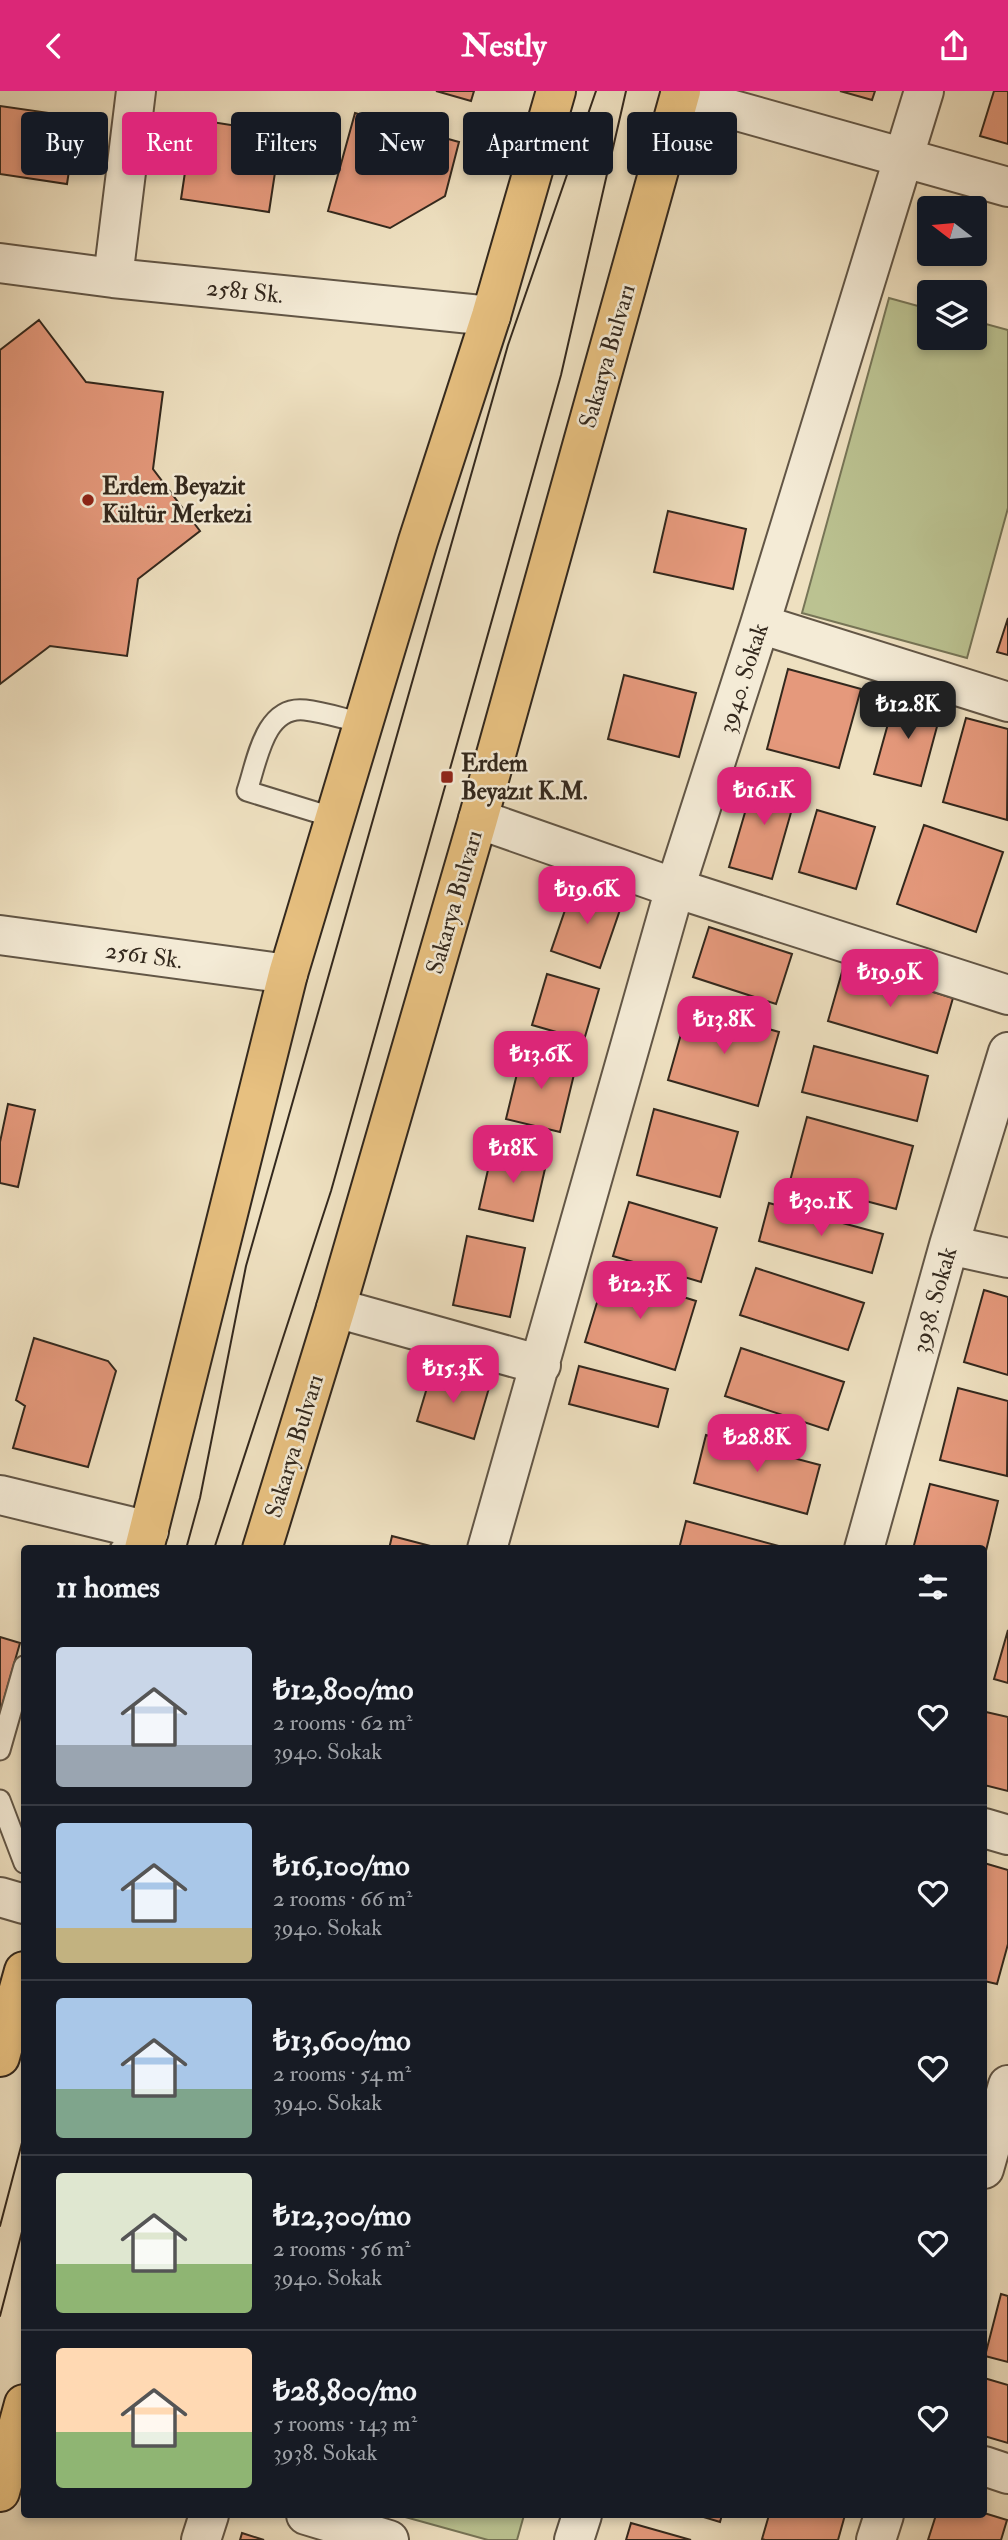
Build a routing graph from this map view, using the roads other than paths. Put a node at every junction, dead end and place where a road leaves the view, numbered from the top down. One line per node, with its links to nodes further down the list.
1 (136, 91): 8 (street)
2 (555, 91): 9 (main road)
3 (924, 91): 5 (street, 3940. Sokak)
4 (681, 93): 5 (street); 14 (main road, Sakarya Bulvarı)
5 (903, 159): 6 (street); 10 (street, 3940. Sokak)
6 (1008, 187)
7 (0, 263): 8 (street, 2581 Sk.)
8 (113, 278): 9 (street, 2581 Sk.)
9 (491, 316): 12 (main road)
10 (760, 624): 11 (street); 15 (street, 3940. Sokak)
11 (1008, 702)
12 (363, 723): 13 (main road); 13 (lane)
13 (335, 818): 17 (main road)
14 (478, 818): 15 (street); 22 (main road, Sakarya Bulvarı)
15 (675, 888): 18 (street); 23 (street, 3940. Sokak)
16 (0, 935): 17 (street, 2561 Sk.)
17 (288, 974): 25 (main road)
18 (1008, 995)
19 (1008, 1052): 20 (street, 3938. Sokak)
20 (949, 1245): 21 (street); 28 (street, 3938. Sokak)
21 (1008, 1258)
22 (336, 1308): 23 (street); 26 (main road, Sakarya Bulvarı)
23 (541, 1366): 27 (street, 3940. Sokak)
24 (0, 1495): 25 (street)
25 (138, 1543)
26 (263, 1545)
27 (488, 1545)
28 (865, 1545)
29 (21, 1676): 30 (lane)
30 (0, 1750)
31 (0, 1800): 34 (lane)
32 (987, 1829): 33 (street)
33 (1008, 1835)
34 (21, 1855)
35 (0, 1897): 36 (street)
36 (21, 1903)
37 (21, 1982): 38 (main road)
38 (0, 2057)
39 (1008, 2085): 40 (street)
40 (987, 2158)
41 (21, 2423): 44 (main road)
42 (987, 2467): 43 (street)
43 (1008, 2474)
44 (0, 2492)
45 (208, 2518): 49 (street)
46 (316, 2518): 50 (street)
47 (581, 2518): 51 (street)
48 (883, 2518): 52 (street)
49 (201, 2540)
50 (388, 2540)
51 (574, 2540)
52 (876, 2540)

